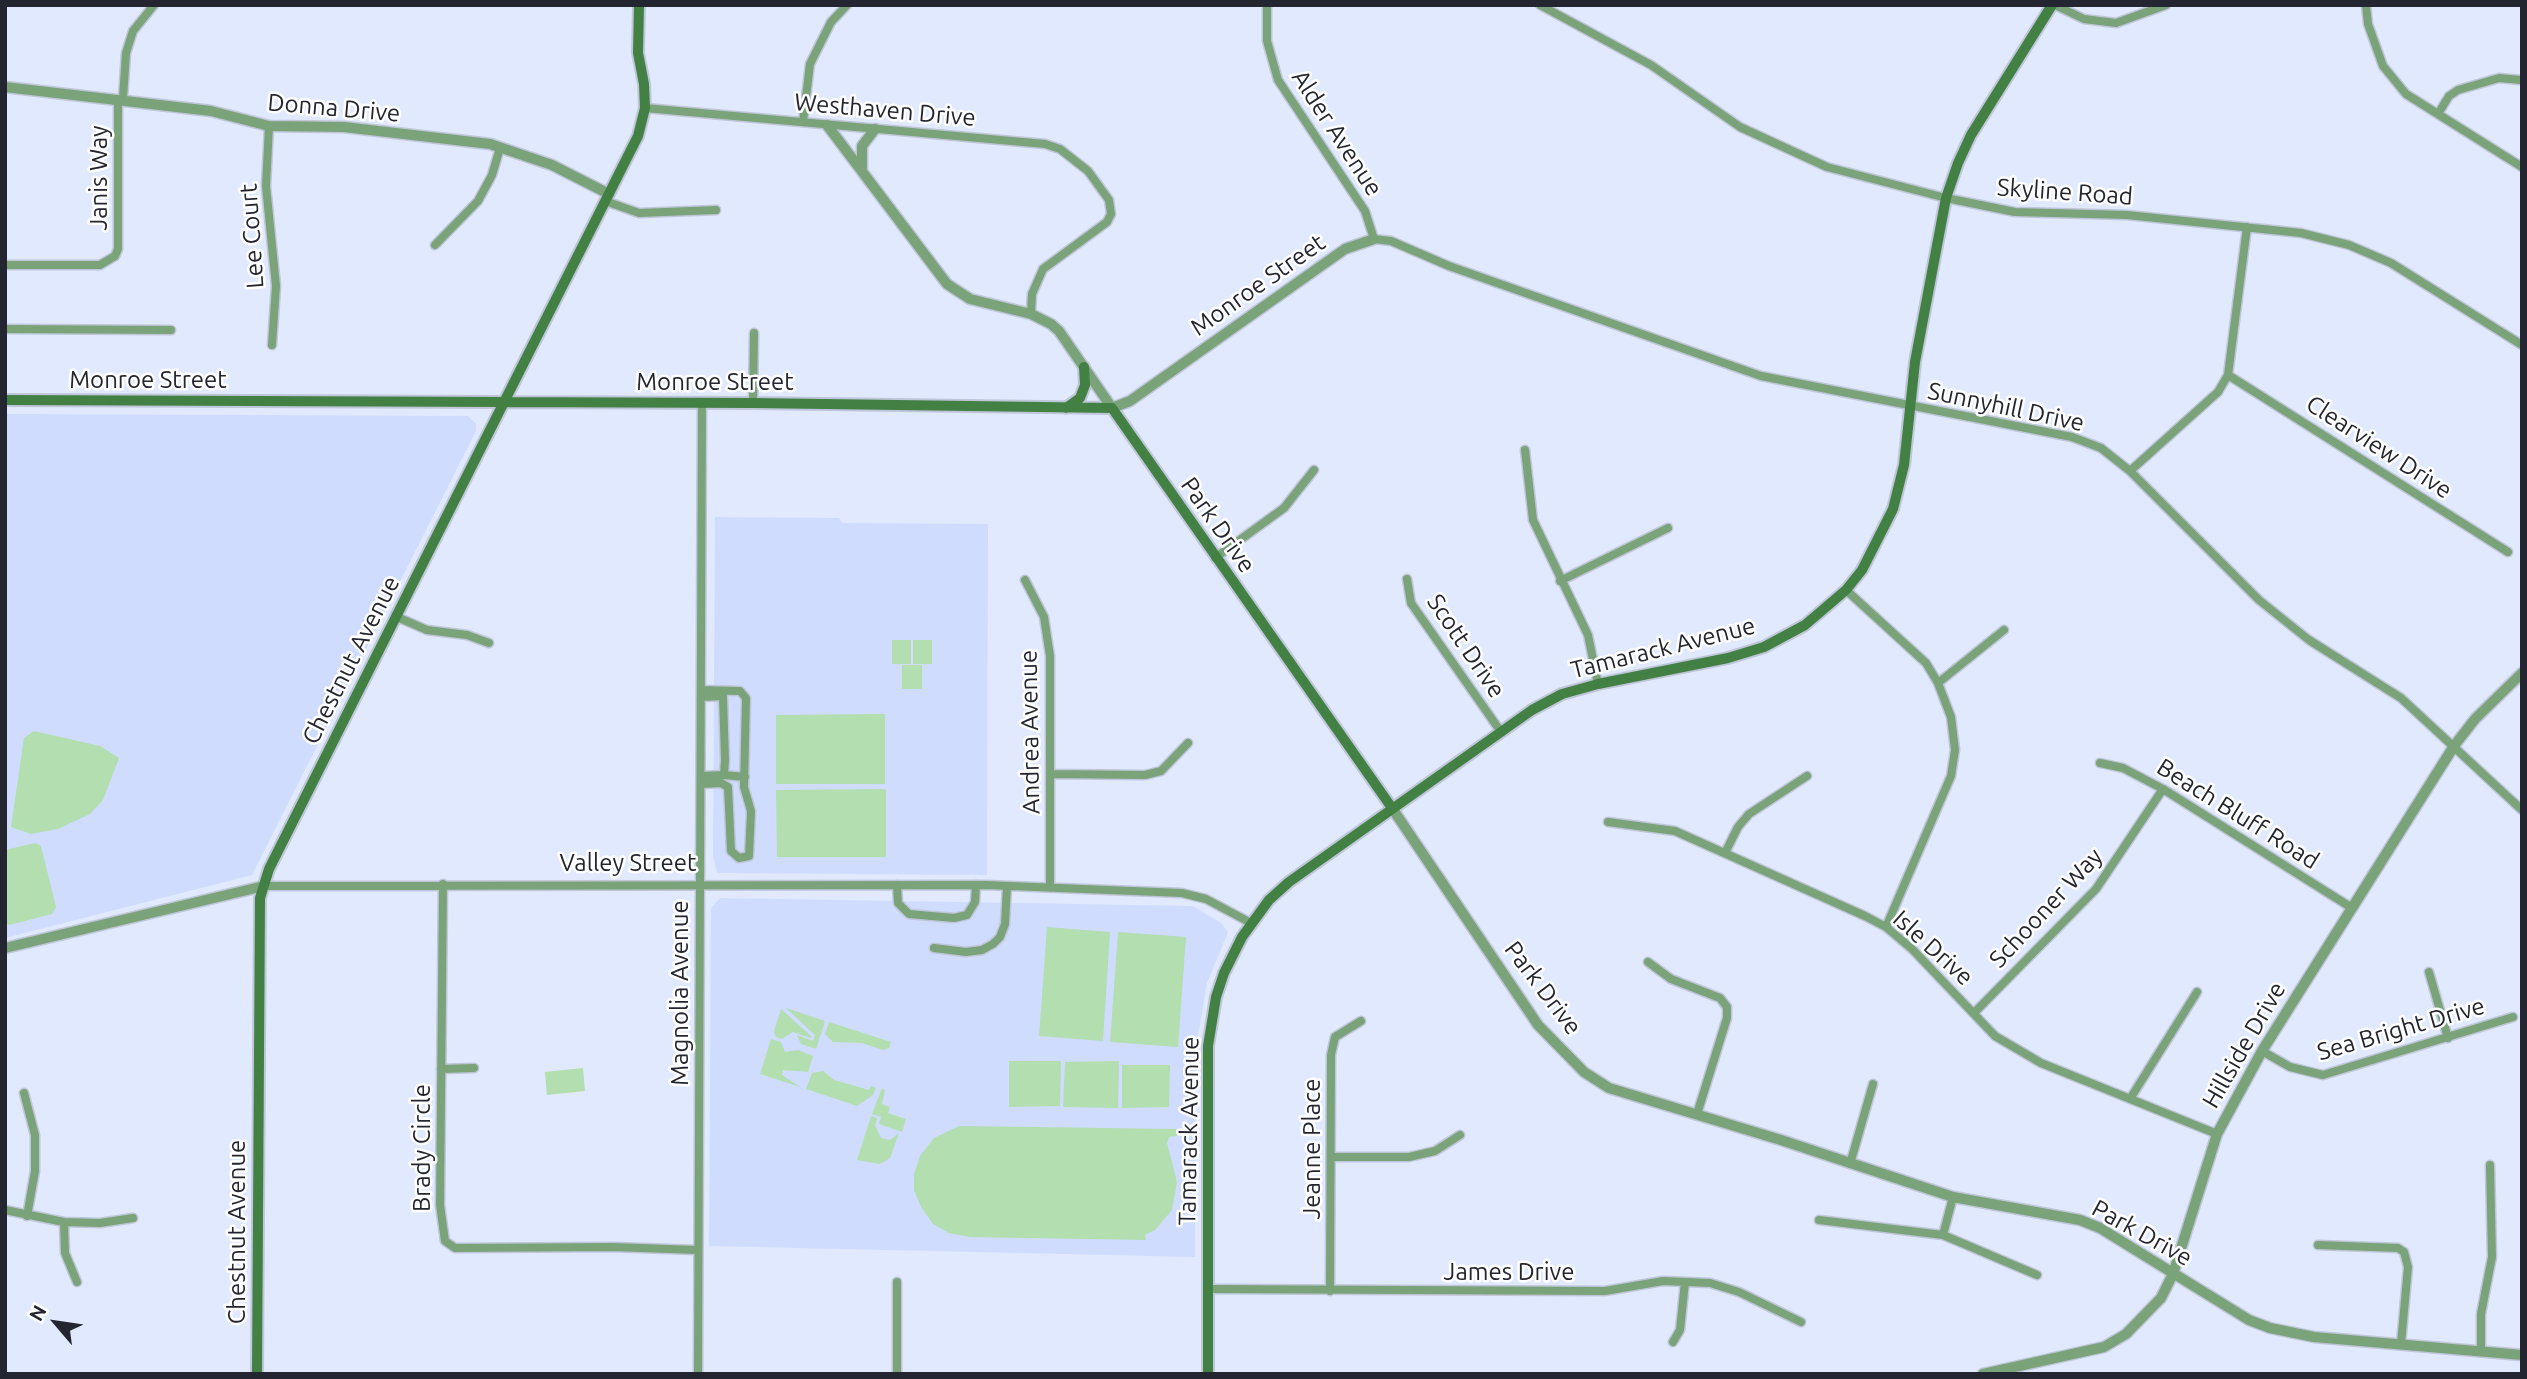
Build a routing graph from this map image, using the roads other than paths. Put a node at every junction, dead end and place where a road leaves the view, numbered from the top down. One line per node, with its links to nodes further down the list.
1 (154, 5): 11 (street, Janis Way)
2 (639, 5): 12 (main road, Chestnut Avenue)
3 (848, 5): 14 (street)
4 (1267, 5): 25 (street, Alder Avenue)
5 (1540, 5): 22 (street, Skyline Road)
6 (2054, 5): 7 (street); 22 (main road, Tamarack Avenue)
7 (2166, 5)
8 (2365, 5): 13 (street)
9 (2521, 80): 13 (street)
10 (5, 87): 11 (street, Donna Drive)
11 (121, 99): 16 (street, Donna Drive); 27 (street, Janis Way)
12 (645, 108): 14 (street, Westhaven Drive); 21 (main road, Chestnut Avenue)
13 (2438, 114): 19 (street)
14 (803, 122): 15 (street, Westhaven Drive)
15 (827, 125): 17 (street, Westhaven Drive); 20 (street, Park Drive)
16 (269, 126): 18 (street, Donna Drive); 32 (street, Lee Court)
17 (875, 129): 20 (street); 28 (street, Westhaven Drive)
18 (500, 148): 21 (street, Donna Drive); 26 (street)
19 (2522, 167)
20 (862, 168): 28 (street, Park Drive)
21 (607, 197): 23 (street); 39 (main road, Chestnut Avenue)
22 (1946, 198): 24 (street, Skyline Road); 40 (main road, Tamarack Avenue)
23 (716, 210)
24 (2247, 227): 33 (street, Skyline Road); 35 (street)
25 (1374, 239): 40 (street, Sunnyhill Drive); 42 (street, Monroe Street)
26 (435, 245)
27 (5, 265)
28 (1031, 314): 34 (street, Park Drive)
29 (5, 329): 30 (street)
30 (171, 330)
31 (754, 333): 38 (street)
32 (272, 345)
33 (2522, 345)
34 (1084, 367): 41 (main road); 42 (street, Park Drive)
35 (2228, 375): 45 (street); 47 (street, Clearview Drive)
36 (5, 400): 39 (main road, Monroe Street)
37 (702, 402): 38 (main road, Monroe Street); 39 (main road, Monroe Street); 59 (street, Magnolia Avenue)
38 (754, 403): 41 (main road, Monroe Street)
39 (504, 404): 53 (main road, Chestnut Avenue)
40 (1910, 407): 45 (street, Sunnyhill Drive); 52 (main road, Tamarack Avenue)
41 (1066, 408): 42 (main road, Monroe Street)
42 (1112, 408): 48 (main road, Park Drive)
43 (1525, 450): 51 (street)
44 (1314, 470): 48 (street)
45 (2130, 471): 62 (street, Sunnyhill Drive)
46 (1668, 527): 51 (street)
47 (2508, 552)
48 (1215, 558): 70 (main road, Park Drive)
49 (1407, 579): 60 (street, Scott Drive)
50 (1024, 580): 64 (street, Andrea Avenue)
51 (1560, 581): 58 (street)
52 (1846, 590): 57 (street); 58 (main road, Tamarack Avenue)
53 (397, 617): 55 (street); 78 (main road, Chestnut Avenue)
54 (2004, 630): 57 (street)
55 (489, 643)
56 (2522, 673): 62 (street, Hillside Drive)
57 (1938, 683): 83 (street)
58 (1598, 684): 60 (main road, Tamarack Avenue)
59 (701, 694): 65 (street); 67 (street); 68 (street, Magnolia Avenue)
60 (1501, 732): 70 (main road, Tamarack Avenue)
61 (1188, 743): 64 (street)
62 (2454, 746): 71 (street, Sunnyhill Drive); 81 (street, Hillside Drive)
63 (2100, 763): 69 (street, Beach Bluff Road)
64 (1051, 774): 80 (street, Andrea Avenue)
65 (724, 775): 67 (street); 68 (street)
66 (1807, 776): 73 (street)
67 (745, 777): 68 (street)
68 (701, 780): 75 (street, Magnolia Avenue)
69 (2163, 789): 81 (street, Beach Bluff Road); 89 (street, Schooner Way)
70 (1392, 808): 82 (main road, Tamarack Avenue); 99 (street, Park Drive)
71 (2522, 810)
72 (1608, 822): 73 (street, Isle Drive)
73 (1726, 853): 83 (street, Isle Drive)
74 (443, 884): 75 (street, Valley Street); 78 (street, Valley Street); 95 (street, Brady Circle)
75 (700, 884): 76 (street, Valley Street); 113 (street, Magnolia Avenue)
76 (897, 885): 77 (street, Valley Street); 77 (street)
77 (976, 885): 79 (street, Valley Street)
78 (264, 886): 84 (street, Valley Street); 126 (main road, Chestnut Avenue)
79 (1007, 886): 80 (street, Valley Street); 85 (street)
80 (1050, 888): 82 (street, Valley Street)
81 (2352, 908): 93 (street, Hillside Drive)
82 (1251, 923): 119 (main road, Tamarack Avenue)
83 (1886, 927): 89 (street, Isle Drive)
84 (5, 948)
85 (934, 948)
86 (1648, 962): 99 (street)
87 (2428, 972): 92 (street)
88 (2197, 992): 98 (street)
89 (1974, 1013): 98 (street, Isle Drive)
90 (2513, 1017): 92 (street, Sea Bright Drive)
91 (1361, 1021): 102 (street, Jeanne Place)
92 (2448, 1038): 93 (street, Sea Bright Drive)
93 (2262, 1051): 100 (street, Hillside Drive)
94 (474, 1068): 95 (street)
95 (441, 1069): 113 (street, Brady Circle)
96 (1873, 1084): 103 (street)
97 (24, 1093): 107 (street)
98 (2130, 1099): 100 (street, Isle Drive)
99 (1698, 1114): 103 (street, Park Drive)
100 (2217, 1134): 114 (street, Hillside Drive)
101 (1460, 1135): 102 (street)
102 (1331, 1157): 120 (street, Jeanne Place)
103 (1850, 1164): 105 (street, Park Drive)
104 (2490, 1165): 124 (street)
105 (1953, 1197): 111 (street); 114 (street, Park Drive)
106 (5, 1210): 107 (street)
107 (27, 1216): 110 (street)
108 (133, 1218): 110 (street)
109 (1819, 1220): 111 (street)
110 (64, 1222): 116 (street)
111 (1943, 1235): 115 (street)
112 (2318, 1245): 123 (street)
113 (697, 1250): 127 (street, Magnolia Avenue)
114 (2173, 1274): 123 (street, Park Drive); 130 (street, Hillside Drive)
115 (2037, 1275)
116 (77, 1282)
117 (897, 1282): 128 (street)
118 (1685, 1282): 120 (street, James Drive); 121 (street, James Drive); 122 (street)
119 (1208, 1289): 120 (street, James Drive); 129 (main road, Tamarack Avenue)
120 (1331, 1291)
121 (1801, 1322)
122 (1673, 1342)
123 (2401, 1344): 124 (street, Park Drive)
124 (2481, 1352): 125 (street, Park Drive)
125 (2522, 1355)
126 (257, 1374)
127 (698, 1374)
128 (897, 1374)
129 (1208, 1374)
130 (1983, 1374)

